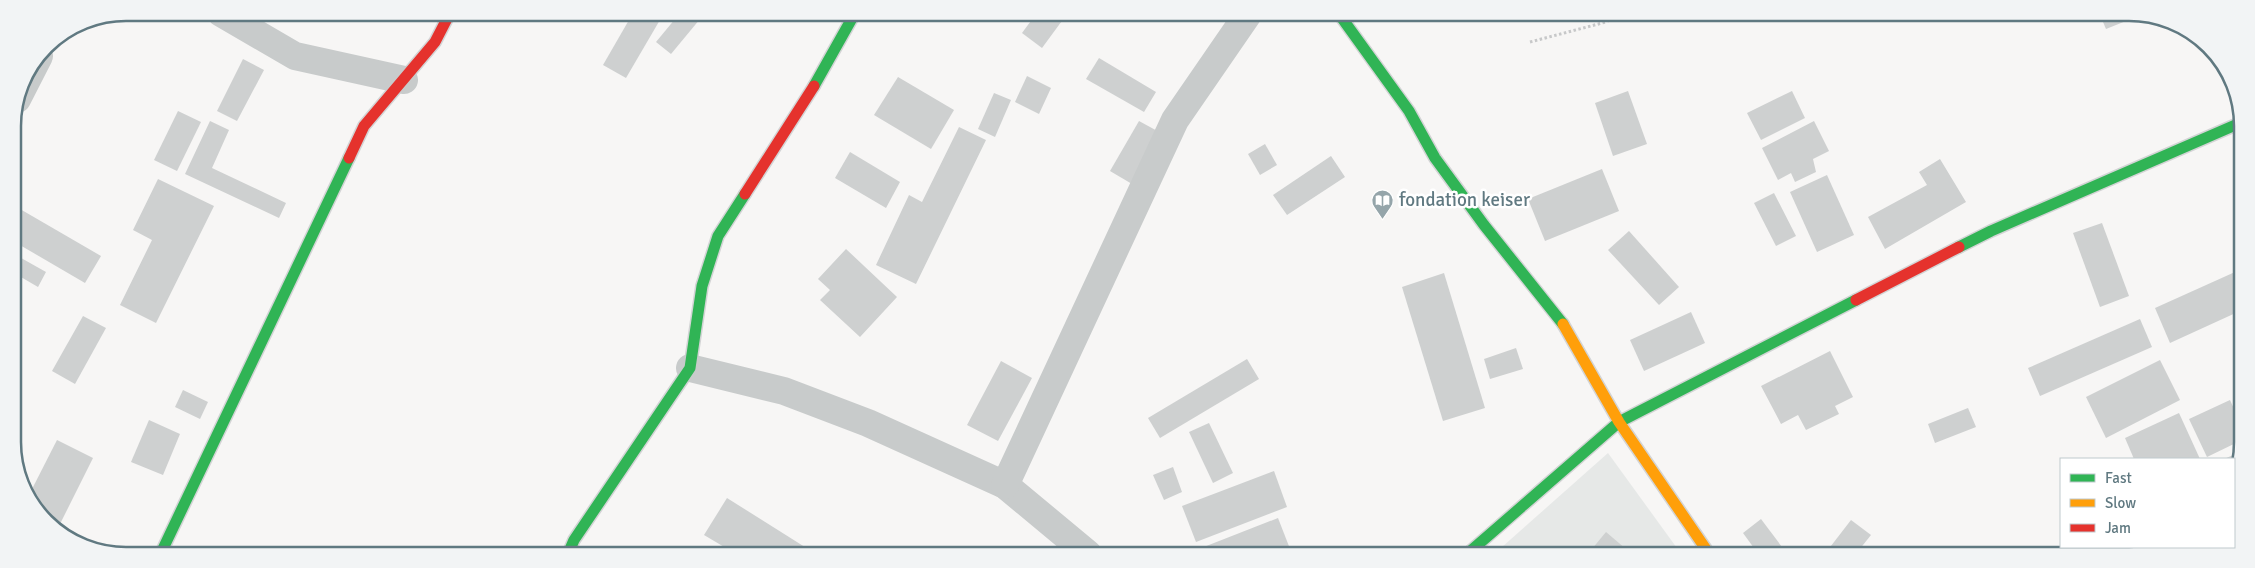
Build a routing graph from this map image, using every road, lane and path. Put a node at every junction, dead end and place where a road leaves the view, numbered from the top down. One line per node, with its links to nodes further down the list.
1 (235, 21): 8 (street)
2 (446, 21): 8 (street)
3 (851, 21): 10 (street)
4 (1243, 21): 12 (street)
5 (1344, 21): 11 (street)
6 (1607, 21): 7 (path)
7 (1530, 42)
8 (404, 80): 13 (street)
9 (2234, 126): 11 (street)
10 (690, 368): 12 (street); 14 (street)
11 (1619, 422): 16 (street); 17 (street)
12 (1005, 485): 15 (street)
13 (164, 547)
14 (571, 547)
15 (1080, 547)
16 (1475, 547)
17 (1705, 547)

